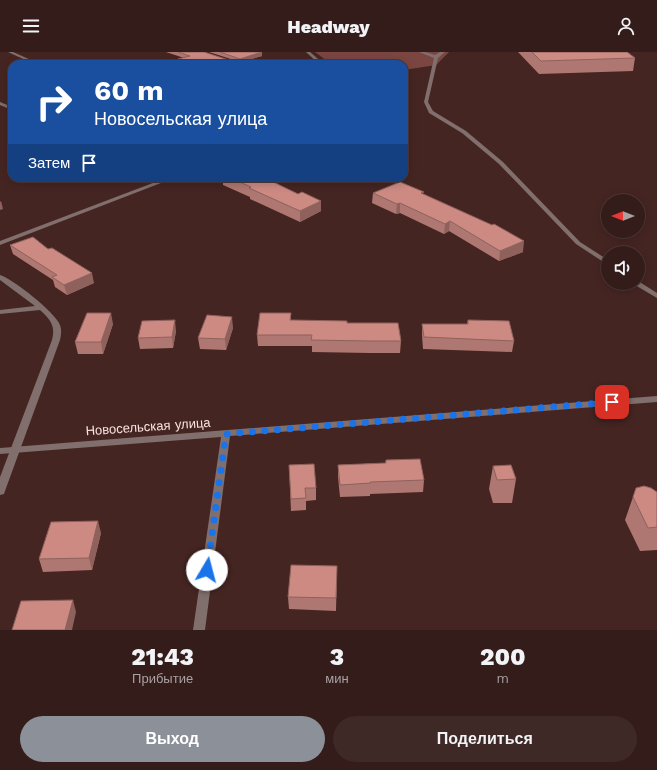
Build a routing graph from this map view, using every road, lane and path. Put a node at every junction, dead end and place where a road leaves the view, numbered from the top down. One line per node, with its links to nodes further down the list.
1 (10, 52): 7 (street)
2 (200, 52): 8 (street)
3 (308, 52): 9 (street)
4 (421, 52): 6 (street)
5 (443, 52): 6 (street)
6 (436, 57): 12 (street)
7 (29, 60)
8 (225, 60)
9 (317, 60)
10 (161, 182): 11 (street)
11 (0, 243)
12 (601, 258)
13 (0, 277): 16 (street)
14 (645, 288): 15 (street)
15 (657, 296)
16 (42, 308): 17 (street); 20 (street)
17 (0, 312)
18 (657, 398): 19 (street, Новосельская улица)
19 (226, 434): 20 (street, Новосельская улица); 23 (street)
20 (16, 450): 21 (street, Новосельская улица); 22 (street)
21 (0, 451)
22 (0, 491)
23 (199, 630)

